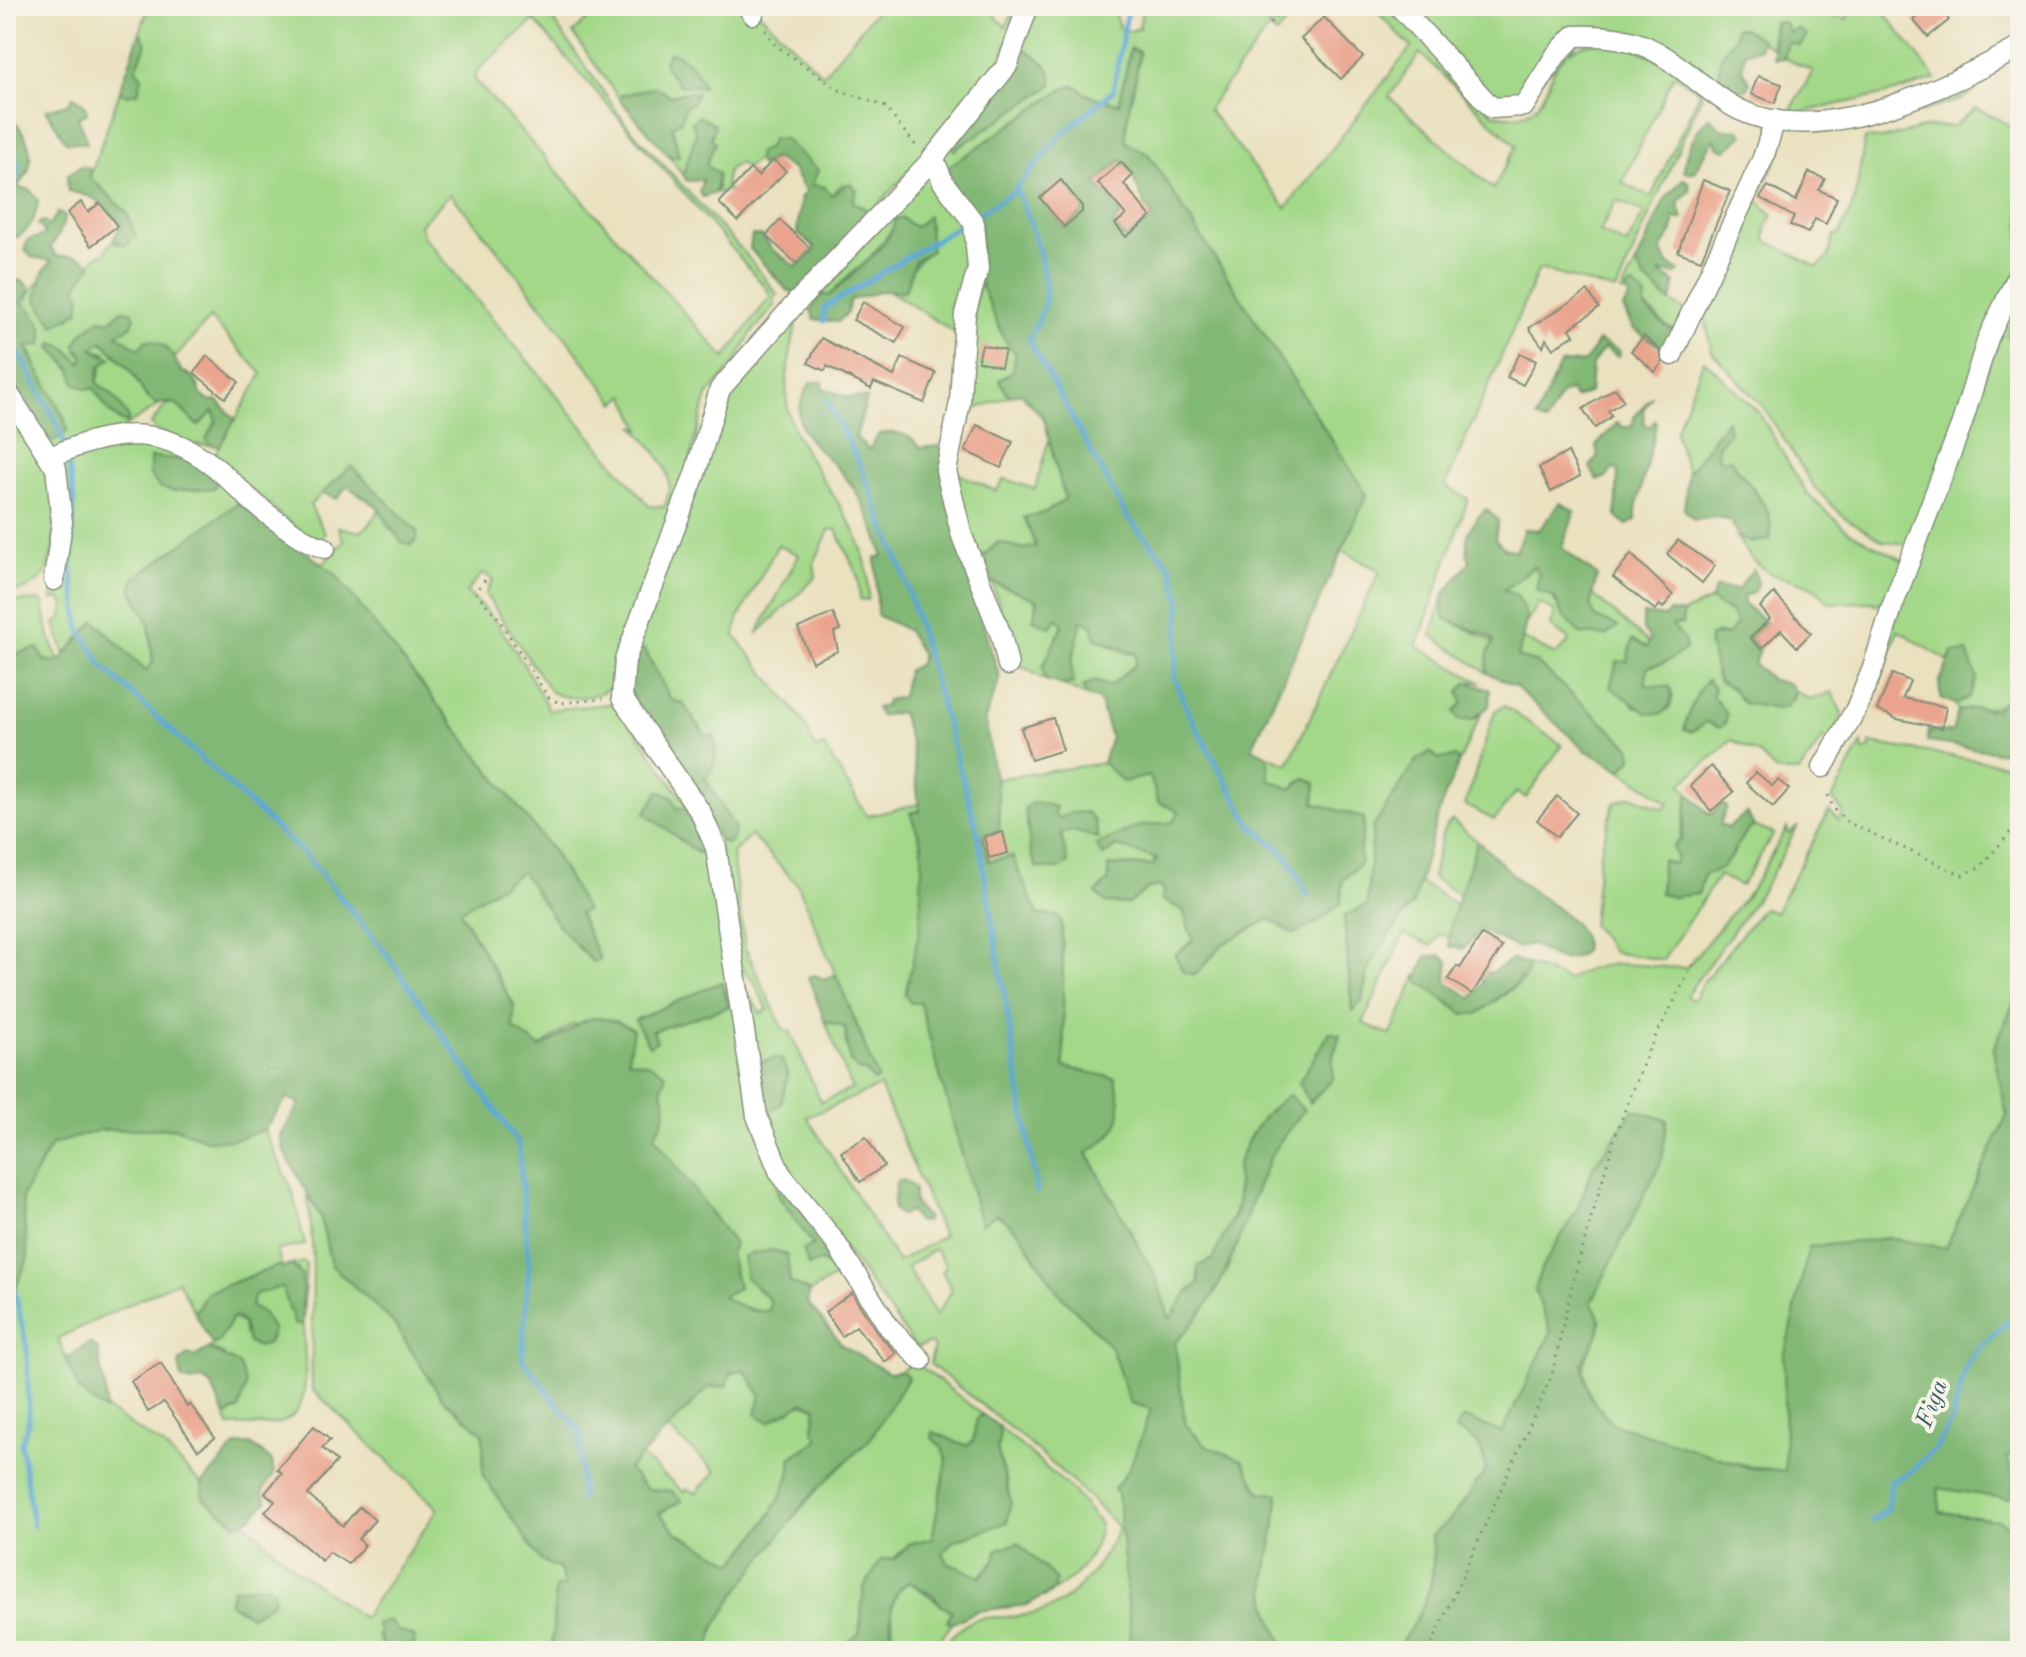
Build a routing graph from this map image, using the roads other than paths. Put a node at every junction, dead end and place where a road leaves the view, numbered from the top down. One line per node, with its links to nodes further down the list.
1 (1028, 6): 5 (street)
2 (1399, 6): 4 (street)
3 (2020, 47): 4 (street)
4 (1775, 120): 7 (street)
5 (932, 160): 12 (street); 14 (street)
6 (2020, 272): 13 (street)
7 (1672, 355)
8 (6, 390): 9 (street)
9 (51, 457): 10 (street); 11 (street)
10 (325, 548)
11 (54, 580)
12 (1008, 665)
13 (1823, 767)
14 (921, 1360)

